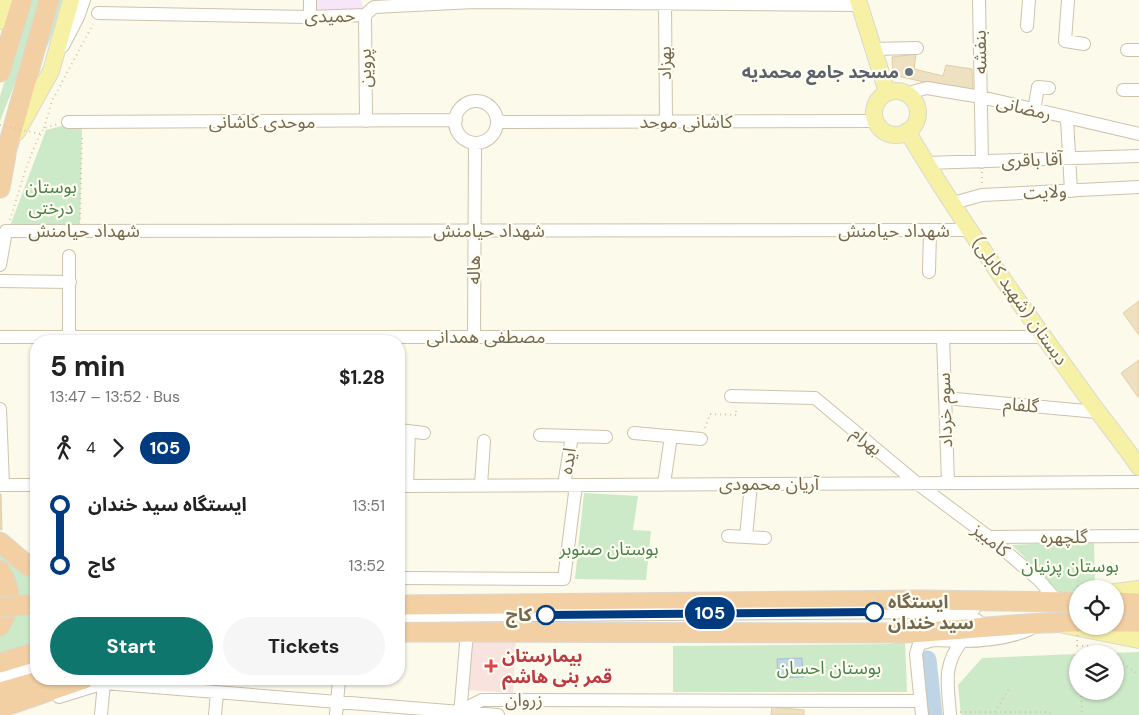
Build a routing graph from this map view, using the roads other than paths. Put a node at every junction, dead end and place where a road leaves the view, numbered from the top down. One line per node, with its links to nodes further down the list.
1 (5, 0): 16 (main road)
2 (22, 0): 22 (highway)
3 (49, 0): 40 (highway)
4 (71, 0): 21 (main road)
5 (84, 0): 21 (street)
6 (310, 0): 15 (street)
7 (979, 0): 28 (street, بنفشه)
8 (1030, 0): 17 (street)
9 (1068, 0): 18 (street)
10 (474, 1): 12 (street, حمیدی); 14 (street, حمیدی)
11 (859, 2): 12 (street, حمیدی); 20 (main road)
12 (665, 3): 35 (street, بهزاد)
13 (98, 13): 15 (street, حمیدی)
14 (365, 16): 15 (street, حمیدی); 32 (street, پروین)
15 (310, 17)
16 (0, 21)
17 (1027, 26)
18 (1084, 44)
19 (917, 48): 20 (street)
20 (873, 49): 26 (main road)
21 (51, 71): 40 (main road)
22 (0, 72)
23 (1049, 88): 29 (street)
24 (1123, 90): 25 (street)
25 (1139, 90)
26 (887, 92): 27 (main road); 36 (main road)
27 (909, 95): 28 (street, رمضانی); 37 (main road)
28 (980, 97): 29 (street, رمضانی); 43 (street, بنفشه)
29 (1034, 111): 30 (street, رمضانی)
30 (1067, 119): 38 (street, رمضانی); 42 (street)
31 (456, 120): 32 (street, موحدی کاشانی); 33 (street); 39 (street)
32 (366, 121): 34 (street, موحدی کاشانی)
33 (497, 121): 35 (street, کاشانی موحد); 39 (street)
34 (68, 122)
35 (666, 122): 36 (street, کاشانی موحد)
36 (876, 122): 37 (main road)
37 (907, 131): 44 (main road, دبستان (شهید کابلی))
38 (1139, 134)
39 (475, 143): 51 (street, هاله)
40 (7, 149): 45 (highway); 47 (highway)
41 (1139, 156): 42 (street, آقا باقری)
42 (1070, 159): 43 (street, آقا باقری); 48 (street)
43 (982, 162): 44 (street, آقا باقری)
44 (926, 164): 49 (main road, دبستان (شهید کابلی))
45 (0, 167)
46 (1139, 186): 48 (street, ولایت)
47 (0, 188)
48 (1071, 191): 49 (street, ولایت)
49 (953, 203): 50 (main road, دبستان (شهید کابلی))
50 (971, 230): 52 (street, شهداد حیامنش); 64 (main road, دبستان (شهید کابلی))
51 (474, 231): 52 (street, شهداد حیامنش); 54 (street, شهداد حیامنش); 62 (street, هاله)
52 (930, 231): 55 (street)
53 (69, 256): 57 (street)
54 (0, 265)
55 (929, 272)
56 (0, 281): 57 (street)
57 (70, 282): 58 (street)
58 (69, 335)
59 (0, 337): 60 (street, مصطفی همدانی)
60 (30, 337)
61 (405, 337): 62 (street, مصطفی همدانی)
62 (474, 337): 63 (street, مصطفی همدانی)
63 (943, 337): 64 (street, مصطفی همدانی); 66 (street, سوم خرداد)
64 (1044, 337): 68 (main road, دبستان (شهید کابلی))
65 (731, 396): 82 (street, بهرام)
66 (945, 398): 68 (street, گلفام); 83 (street, سوم خرداد)
67 (0, 410): 84 (street)
68 (1097, 412): 78 (main road, دبستان (شهید کابلی))
69 (405, 431): 71 (street)
70 (634, 432): 74 (street)
71 (424, 433)
72 (540, 435): 73 (street, ایده)
73 (572, 436): 75 (street, ایده); 87 (street, ایده)
74 (671, 436): 76 (street); 80 (street)
75 (606, 437)
76 (701, 439)
77 (484, 441): 86 (street)
78 (1138, 464)
79 (1139, 482): 83 (street, آریان محمودی)
80 (664, 484): 81 (street, آریان محمودی); 87 (street, آریان محمودی)
81 (751, 484): 82 (street, آریان محمودی); 91 (street)
82 (918, 484): 83 (street, آریان محمودی); 92 (street, کامبیز)
83 (948, 484)
84 (2, 485): 85 (street)
85 (30, 485)
86 (481, 485): 87 (street, آریان محمودی); 88 (street, آریان محمودی)
87 (570, 485): 97 (street, ایده)
88 (405, 486)
89 (728, 536): 91 (street)
90 (1139, 536): 92 (street, گلچهره)
91 (746, 537): 93 (street)
92 (989, 537): 102 (street, کامبیز)
93 (765, 538)
94 (0, 542): 95 (highway)
95 (30, 566)
96 (0, 570): 115 (highway)
97 (405, 578)
98 (1139, 589): 99 (main road)
99 (1124, 591)
100 (405, 597): 106 (highway)
101 (1069, 600): 102 (highway)
102 (1058, 602): 106 (highway); 109 (street)
103 (1124, 602): 104 (highway)
104 (1139, 603)
105 (30, 604): 108 (highway, bridge)
106 (466, 605): 107 (highway)
107 (405, 606)
108 (0, 607)
109 (405, 616)
110 (405, 622): 111 (street)
111 (1047, 622): 112 (highway); 117 (highway); 118 (main road); 119 (street)
112 (1069, 622)
113 (1124, 622): 114 (highway)
114 (1139, 622)
115 (0, 626)
116 (405, 632): 117 (highway)
117 (466, 632): 138 (street)
118 (1139, 640)
119 (962, 641): 134 (street); 139 (street)
120 (30, 654): 121 (highway)
121 (0, 663)
122 (30, 663): 124 (street)
123 (30, 670): 125 (street)
124 (0, 672)
125 (0, 678)
126 (30, 684): 132 (highway)
127 (67, 685): 137 (highway)
128 (98, 685): 136 (street)
129 (104, 685): 140 (street)
130 (127, 685): 133 (street)
131 (338, 685): 135 (street)
132 (0, 692)
133 (217, 693): 135 (street); 141 (street)
134 (920, 701): 138 (street, زروان); 144 (street)
135 (337, 702): 138 (street); 142 (street)
136 (31, 706)
137 (0, 708)
138 (460, 713): 143 (street)
139 (950, 714)
140 (101, 715)
141 (215, 715)
142 (336, 715)
143 (498, 715)
144 (922, 715)

